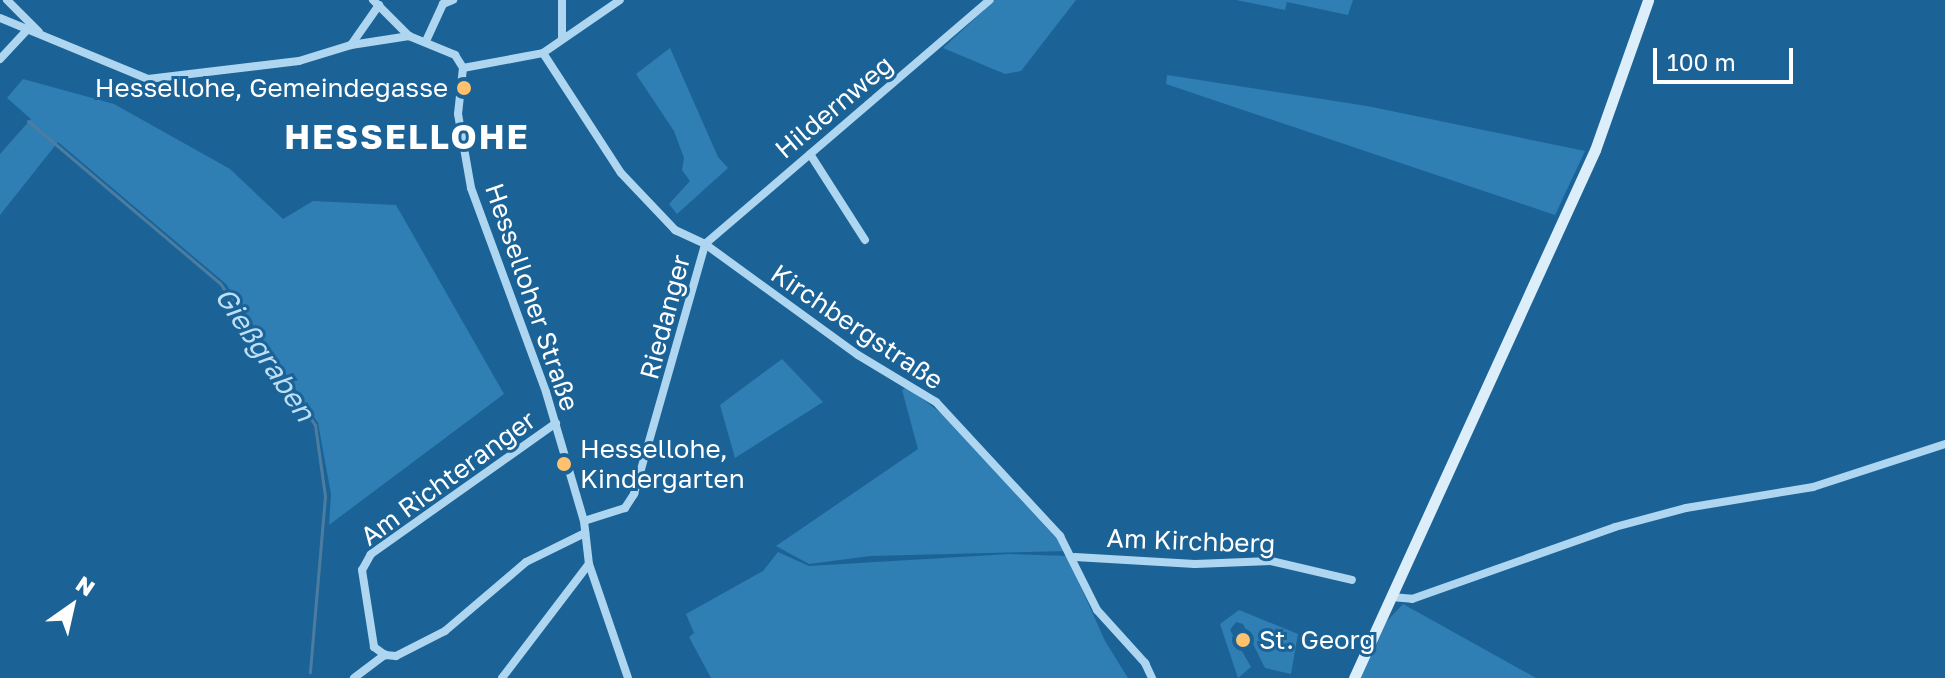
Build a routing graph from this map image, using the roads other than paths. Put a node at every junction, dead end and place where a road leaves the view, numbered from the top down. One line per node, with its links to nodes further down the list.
1 (7, 0): 10 (street)
2 (453, 0): 13 (street)
3 (562, 0): 12 (street)
4 (620, 0): 12 (street)
5 (990, 0): 18 (street, Hildernweg)
6 (1648, 0): 28 (main road)
7 (376, 3): 11 (street); 14 (street)
8 (0, 18): 9 (street)
9 (28, 29): 10 (street); 16 (street)
10 (43, 35): 14 (street)
11 (409, 36): 13 (street); 14 (street)
12 (562, 39): 15 (street)
13 (426, 41): 17 (street)
14 (351, 45)
15 (543, 53): 17 (street); 20 (street, Riedanger)
16 (0, 59)
17 (463, 68): 21 (street, Hesselloher Straße)
18 (810, 154): 19 (street); 20 (street, Hildernweg)
19 (865, 240)
20 (705, 244): 23 (street, Riedanger); 25 (street, Kirchbergstraße)
21 (556, 423): 23 (street, Hesselloher Straße); 29 (street, Am Richteranger)
22 (1945, 444): 28 (street)
23 (584, 521): 24 (street, Hesselloher Straße)
24 (585, 533): 26 (street, Hesselloher Straße); 29 (street)
25 (1075, 557): 27 (street, Am Kirchberg); 33 (street, Kirchbergstraße)
26 (589, 564): 31 (street); 32 (street, Hesselloher Straße)
27 (1352, 580)
28 (1391, 597): 34 (main road)
29 (385, 655): 30 (street)
30 (354, 678)
31 (502, 678)
32 (628, 678)
33 (1152, 678)
34 (1354, 678)

